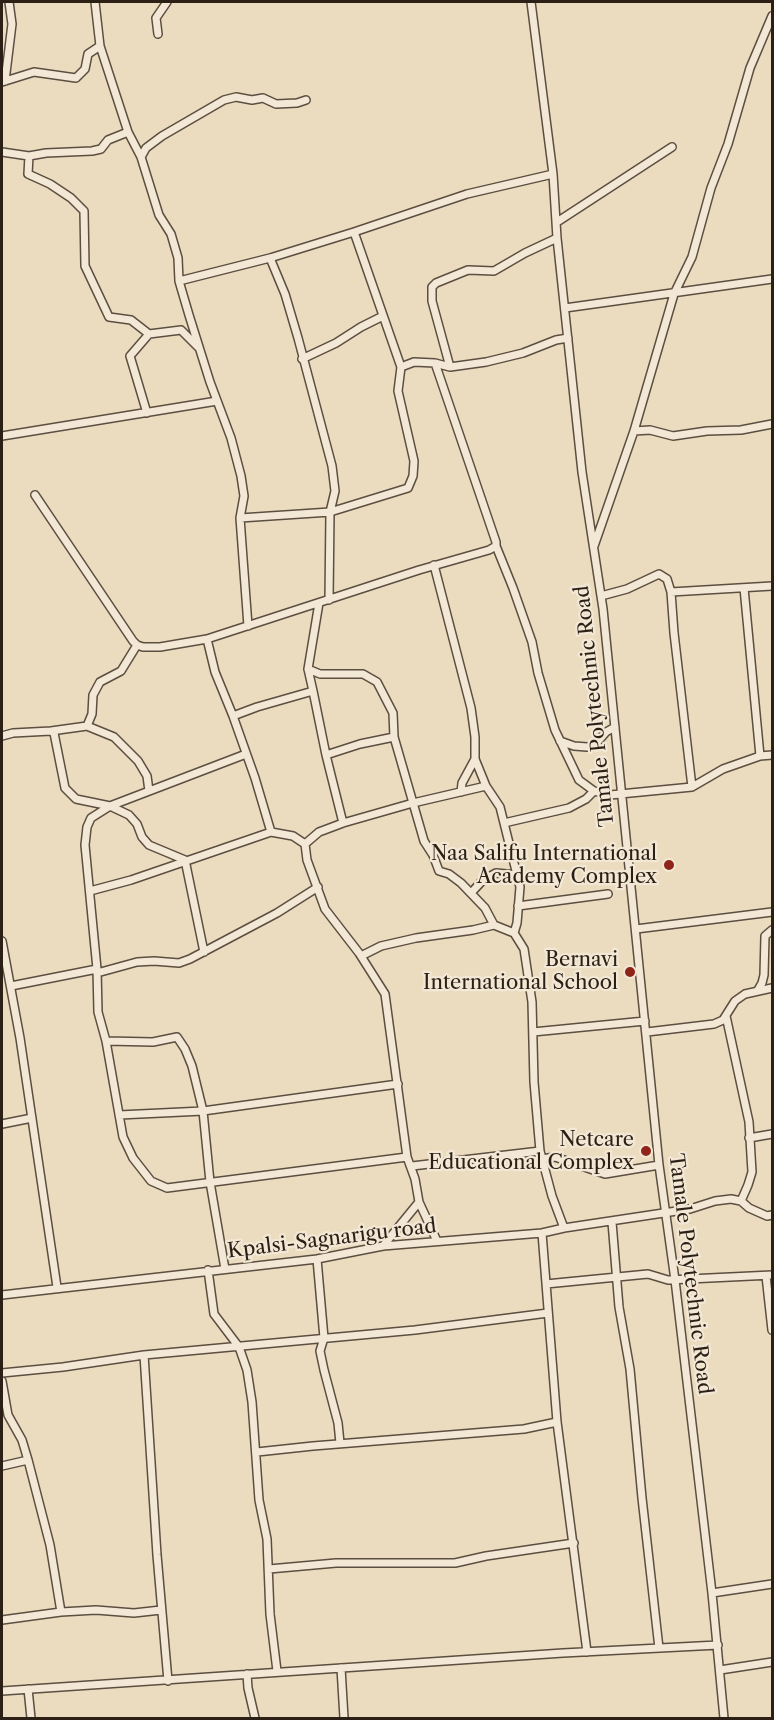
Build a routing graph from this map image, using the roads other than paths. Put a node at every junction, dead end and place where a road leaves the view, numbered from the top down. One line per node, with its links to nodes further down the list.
1 (9, 2): 8 (street)
2 (95, 2): 7 (street)
3 (167, 2): 6 (street)
4 (531, 2): 15 (street, Tamale Polytechnic Road)
5 (772, 16): 22 (street)
6 (158, 34)
7 (100, 46): 8 (street); 10 (street)
8 (3, 82)
9 (306, 100): 14 (street)
10 (128, 132): 13 (street); 14 (street)
11 (672, 147): 16 (street)
12 (2, 152): 13 (street)
13 (29, 156): 25 (street)
14 (141, 157): 21 (street)
15 (553, 174): 16 (street, Tamale Polytechnic Road); 17 (street)
16 (557, 222): 18 (street, Tamale Polytechnic Road)
17 (354, 232): 19 (street); 24 (street)
18 (557, 238): 23 (street, Tamale Polytechnic Road); 31 (street)
19 (270, 258): 21 (street); 28 (street)
20 (772, 279): 22 (street)
21 (179, 281): 27 (street)
22 (674, 294): 23 (street); 35 (street)
23 (565, 308): 26 (street, Tamale Polytechnic Road)
24 (382, 316): 28 (street); 30 (street)
25 (149, 334): 27 (street); 33 (street)
26 (568, 338): 31 (street); 41 (street, Tamale Polytechnic Road)
27 (201, 350): 32 (street)
28 (302, 358): 38 (street)
29 (435, 363): 30 (street); 31 (street); 40 (street)
30 (401, 367): 38 (street)
31 (450, 367)
32 (218, 401): 33 (street); 39 (street)
33 (147, 412): 36 (street)
34 (772, 424): 35 (street)
35 (634, 431): 41 (street)
36 (2, 436)
37 (35, 495): 51 (street)
38 (330, 512): 39 (street); 47 (street)
39 (240, 518): 49 (street)
40 (496, 546): 42 (street); 60 (street)
41 (593, 548): 46 (street, Tamale Polytechnic Road)
42 (434, 565): 47 (street); 65 (street)
43 (772, 586): 44 (street)
44 (744, 588): 45 (street); 64 (street)
45 (671, 592): 46 (street); 67 (street)
46 (601, 596): 56 (street, Tamale Polytechnic Road)
47 (329, 600): 48 (street)
48 (319, 603): 49 (street); 52 (street)
49 (248, 626): 50 (street)
50 (207, 639): 51 (street); 54 (street)
51 (137, 645): 55 (street)
52 (308, 669): 53 (street); 59 (street)
53 (313, 691): 54 (street); 62 (street)
54 (233, 716): 61 (street)
55 (87, 726): 57 (street); 68 (street)
56 (615, 727): 60 (street); 71 (street, Tamale Polytechnic Road)
57 (51, 731): 58 (street); 73 (street)
58 (2, 736)
59 (394, 737): 62 (street); 72 (street)
60 (560, 741): 69 (street)
61 (246, 754): 68 (street); 76 (street)
62 (326, 755): 74 (street)
63 (772, 755): 64 (street)
64 (760, 756): 67 (street)
65 (475, 759): 66 (street); 70 (street)
66 (486, 786): 70 (street); 75 (street)
67 (692, 787): 71 (street)
68 (149, 791): 73 (street)
69 (594, 791): 71 (street); 75 (street)
70 (461, 792): 72 (street)
71 (623, 795): 87 (street, Tamale Polytechnic Road)
72 (413, 803): 74 (street); 82 (street)
73 (110, 806): 78 (street); 81 (street)
74 (343, 823): 77 (street)
75 (504, 823): 79 (street)
76 (271, 832): 77 (street); 78 (street)
77 (305, 844): 80 (street)
78 (185, 860): 81 (street); 91 (street)
79 (517, 875): 82 (street); 84 (street)
80 (318, 887): 91 (street); 92 (street)
81 (90, 891): 94 (street)
82 (471, 893): 86 (street)
83 (608, 894): 84 (street)
84 (518, 906): 89 (street)
85 (772, 912): 87 (street)
86 (494, 925): 89 (street); 92 (street)
87 (636, 929): 99 (street, Tamale Polytechnic Road)
88 (772, 930): 97 (street)
89 (514, 933): 100 (street)
90 (2, 941): 93 (street)
91 (204, 952): 94 (street)
92 (361, 956): 103 (street)
93 (4, 966): 95 (street)
94 (97, 971): 95 (street); 102 (street)
95 (10, 986): 106 (street)
96 (772, 988): 97 (street)
97 (758, 990): 98 (street)
98 (726, 1016): 101 (street); 109 (street)
99 (645, 1021): 100 (street); 101 (street, Tamale Polytechnic Road)
100 (533, 1032): 110 (street)
101 (647, 1032): 112 (street, Tamale Polytechnic Road)
102 (106, 1041): 104 (street); 105 (street)
103 (398, 1084): 104 (street); 111 (street)
104 (203, 1111): 105 (street); 114 (street)
105 (119, 1115): 114 (street)
106 (32, 1118): 107 (street); 131 (street)
107 (2, 1124)
108 (772, 1134): 109 (street)
109 (750, 1138): 115 (street)
110 (541, 1155): 112 (street); 113 (street); 120 (street)
111 (407, 1157): 113 (street); 114 (street)
112 (659, 1165): 117 (street, Tamale Polytechnic Road)
113 (412, 1166): 116 (street)
114 (210, 1182): 125 (street)
115 (741, 1201): 117 (street, Kpalsi-Sagnarigu road); 118 (street)
116 (418, 1202): 122 (street); 123 (street)
117 (666, 1212): 119 (street, Kpalsi-Sagnarigu road); 129 (street, Tamale Polytechnic Road)
118 (772, 1215)
119 (612, 1222): 120 (street, Kpalsi-Sagnarigu road); 128 (street)
120 (564, 1228): 121 (street, Kpalsi-Sagnarigu road)
121 (542, 1233): 122 (street, Kpalsi-Sagnarigu road); 130 (street)
122 (437, 1241): 123 (street, Kpalsi-Sagnarigu road)
123 (383, 1246): 124 (street, Kpalsi-Sagnarigu road)
124 (317, 1259): 125 (street, Kpalsi-Sagnarigu road); 135 (street)
125 (225, 1269): 126 (street, Kpalsi-Sagnarigu road)
126 (208, 1270): 131 (street, Kpalsi-Sagnarigu road); 136 (street)
127 (769, 1275): 129 (street); 134 (street)
128 (616, 1276): 129 (street); 130 (street); 153 (street)
129 (675, 1280): 148 (street, Tamale Polytechnic Road)
130 (546, 1284): 133 (street)
131 (57, 1287): 132 (street, Kpalsi-Sagnarigu road)
132 (2, 1295)
133 (548, 1313): 135 (street); 140 (street)
134 (772, 1330)
135 (324, 1338): 136 (street); 141 (street)
136 (239, 1347): 137 (street); 142 (street)
137 (144, 1355): 138 (street); 149 (street)
138 (2, 1373)
139 (2, 1380): 143 (street)
140 (557, 1422): 141 (street); 145 (street)
141 (340, 1443): 142 (street)
142 (257, 1452): 146 (street)
143 (28, 1460): 144 (street); 150 (street)
144 (2, 1466)
145 (574, 1543): 146 (street); 154 (street)
146 (269, 1569): 158 (street)
147 (772, 1584): 148 (street)
148 (712, 1593): 152 (street, Tamale Polytechnic Road)
149 (161, 1610): 150 (street); 160 (street)
150 (61, 1612): 151 (street)
151 (2, 1620)
152 (718, 1645): 153 (street); 157 (street, Tamale Polytechnic Road)
153 (660, 1648): 154 (street)
154 (587, 1652): 156 (street)
155 (772, 1662): 157 (street)
156 (341, 1668): 158 (street); 165 (street)
157 (720, 1670): 166 (street, Tamale Polytechnic Road)
158 (277, 1671): 159 (street)
159 (247, 1674): 160 (street); 164 (street)
160 (168, 1681): 161 (street)
161 (28, 1689): 162 (street); 163 (street)
162 (2, 1691)
163 (32, 1719)
164 (255, 1719)
165 (344, 1719)
166 (724, 1719)

